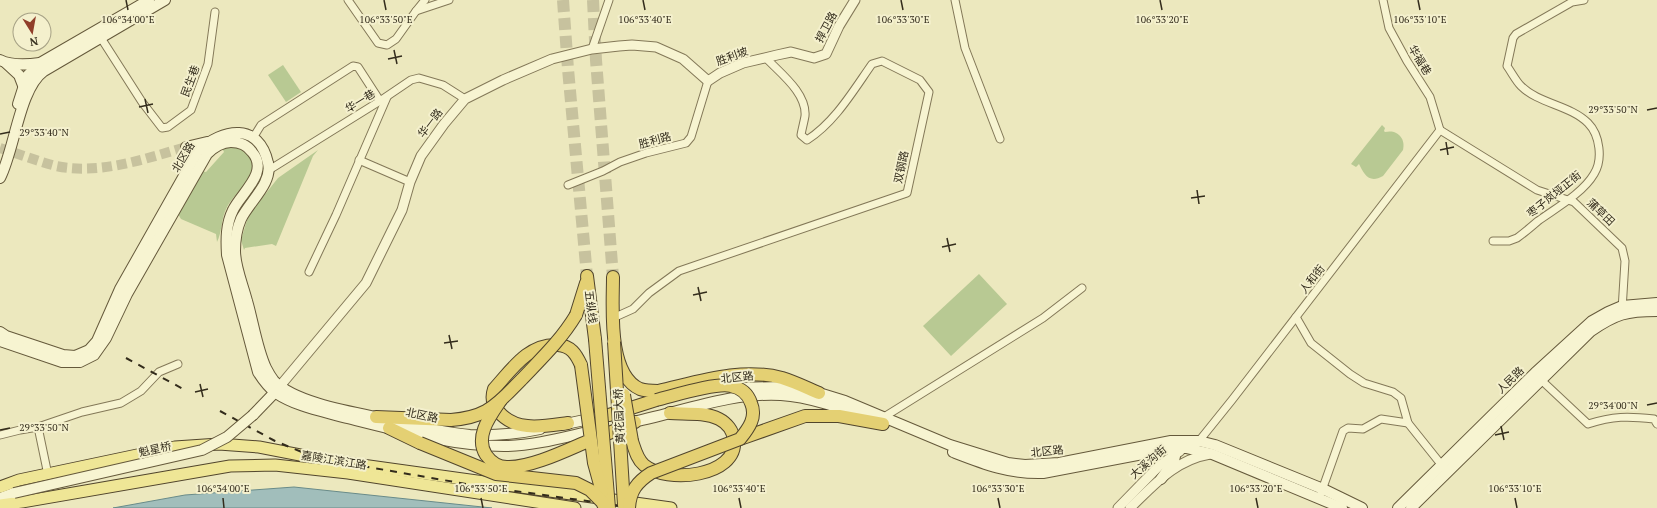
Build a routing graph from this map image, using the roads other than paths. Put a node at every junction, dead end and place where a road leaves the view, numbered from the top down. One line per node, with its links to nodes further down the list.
1 (149, 0): 18 (main road)
2 (165, 0): 14 (main road)
3 (348, 0): 12 (street)
4 (425, 0): 12 (street)
5 (449, 0): 12 (street)
6 (609, 0): 15 (street)
7 (855, 0): 16 (street, 捍卫路)
8 (955, 0): 27 (street)
9 (1383, 0): 25 (street, 华福巷)
10 (1584, 0): 11 (street, 枣子岚垭正街)
11 (1572, 1): 37 (street, 枣子岚垭正街)
12 (416, 11)
13 (214, 12): 14 (street, 民生巷)
14 (100, 38): 23 (main road)
15 (592, 50): 19 (street, 华一路); 22 (street, 华一路)
16 (766, 58): 19 (street, 胜利坡); 46 (street, 双钢路)
17 (3, 61): 18 (main road); 20 (main road)
18 (40, 63): 20 (main road)
19 (708, 81): 36 (street, 胜利路)
20 (23, 85): 23 (main road); 32 (main road)
21 (387, 96): 22 (street, 华一巷); 24 (street, 华一巷); 31 (street)
22 (465, 99): 35 (street, 华一路)
23 (25, 100): 34 (main road)
24 (380, 101): 26 (street); 33 (street, 华一巷)
25 (1440, 130): 37 (street, 蒲草田); 45 (street, 人和街)
26 (253, 138): 28 (main road, 北区路); 33 (main road)
27 (1000, 139)
28 (209, 141): 29 (main road); 30 (main road, 北区路)
29 (186, 147)
30 (203, 152): 47 (main road, 北区路); 49 (main road, 北区路); 54 (main road, 北区路)
31 (359, 160): 35 (street); 39 (street)
32 (0, 163)
33 (269, 170): 54 (main road, 北区路)
34 (0, 178)
35 (410, 182): 54 (street, 华一路)
36 (568, 185)
37 (1568, 200): 38 (street, 枣子岚垭正街); 43 (street, 蒲草田)
38 (1493, 241)
39 (309, 272)
40 (613, 277): 46 (highway, 五纵线)
41 (1082, 288): 60 (street)
42 (1657, 303): 43 (main road, 人民路)
43 (1622, 310): 44 (main road, 人民路); 53 (main road, 人民路)
44 (1657, 311)
45 (1296, 317): 62 (street); 70 (street, 人和街)
46 (613, 321): 50 (highway, 黄花园大桥)
47 (0, 332)
48 (596, 339): 56 (highway, 五纵线, bridge); 84 (highway, 黄花园大桥, bridge)
49 (0, 341)
50 (614, 342): 51 (highway, bridge); 85 (highway, 黄花园大桥, bridge)
51 (619, 361): 55 (highway); 57 (highway, bridge)
52 (178, 364): 65 (street)
53 (1538, 376): 64 (street); 76 (main road, 人民路)
54 (278, 390): 59 (main road, 北区路); 66 (main road, 北区路); 81 (main road, 魁星桥, bridge)
55 (819, 393): 58 (main road, 北区路); 60 (main road, 北区路)
56 (502, 400): 59 (highway, bridge); 61 (highway, bridge)
57 (670, 413): 60 (main road, 北区路); 61 (main road, 北区路)
58 (610, 415): 63 (main road, 北区路); 69 (highway, bridge)
59 (376, 417): 68 (main road, 北区路)
60 (884, 421): 69 (highway); 72 (main road, 北区路); 74 (main road, 北区路)
61 (635, 422): 71 (main road, 北区路)
62 (1408, 422): 76 (street); 80 (street)
63 (568, 423): 68 (main road, 北区路); 84 (highway, bridge)
64 (1657, 424)
65 (38, 428): 67 (street); 77 (street)
66 (389, 428): 71 (main road, 北区路); 84 (highway, bridge)
67 (0, 435)
68 (493, 435): 71 (main road)
69 (740, 439): 86 (highway, bridge)
70 (1199, 441): 72 (main road, 北区路); 73 (street); 80 (main road)
71 (479, 444)
72 (1155, 444): 74 (main road)
73 (1186, 448): 74 (main road, 北区路); 75 (main road)
74 (1175, 451): 78 (main road); 88 (street, 大溪沟街)
75 (1212, 454): 78 (street, 大溪沟街); 80 (main road)
76 (1444, 468): 92 (main road, 人民路); 93 (main road, 人民路)
77 (48, 475): 79 (main road, 嘉陵江滨江路); 87 (main road, 嘉陵江滨江路)
78 (1161, 479): 89 (street, 大溪沟街)
79 (0, 487)
80 (1321, 494): 90 (main road); 91 (main road)
81 (0, 498)
82 (0, 505): 83 (main road, 嘉陵江滨江路)
83 (574, 508)
84 (607, 508)
85 (624, 508)
86 (629, 508)
87 (671, 508)
88 (1118, 508)
89 (1130, 508)
90 (1342, 508)
91 (1362, 508)
92 (1398, 508)
93 (1411, 508)

